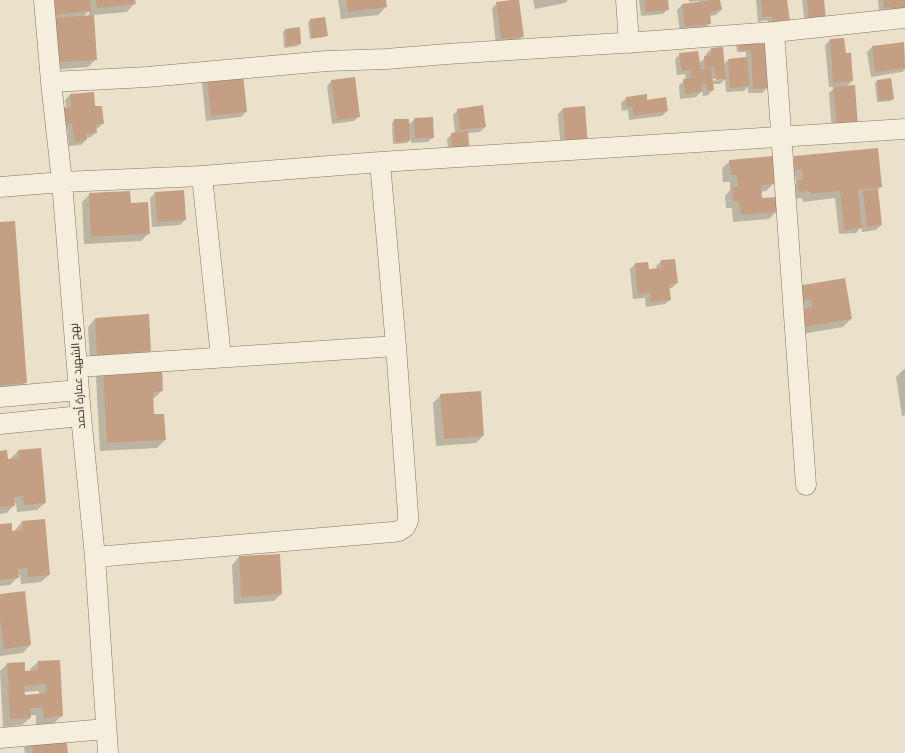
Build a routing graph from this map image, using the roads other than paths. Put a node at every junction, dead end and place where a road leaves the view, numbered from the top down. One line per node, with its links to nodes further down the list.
1 (44, 0): 6 (street, نهج الشهيد عمارة أحمد)
2 (626, 0): 5 (street)
3 (905, 18): 4 (street)
4 (774, 32): 5 (street); 8 (street)
5 (629, 43): 6 (street)
6 (51, 82): 11 (street, نهج الشهيد عمارة أحمد)
7 (905, 129): 8 (street)
8 (780, 136): 9 (street); 20 (street)
9 (380, 162): 10 (street); 13 (street)
10 (202, 176): 11 (street); 14 (street)
11 (62, 182): 12 (street); 15 (street, نهج الشهيد عمارة أحمد)
12 (0, 187)
13 (396, 346): 14 (street); 21 (street)
14 (221, 357): 15 (street)
15 (78, 367): 16 (street, نهج الشهيد عمارة أحمد)
16 (79, 390): 17 (street); 18 (street, نهج الشهيد عمارة أحمد)
17 (0, 397)
18 (81, 416): 19 (street); 21 (street, نهج الشهيد عمارة أحمد)
19 (0, 424)
20 (806, 485)
21 (95, 557): 22 (street, نهج الشهيد عمارة أحمد)
22 (106, 729): 24 (street); 25 (street, نهج الشهيد عمارة أحمد)
23 (0, 738): 24 (street)
24 (24, 744)
25 (108, 753)

